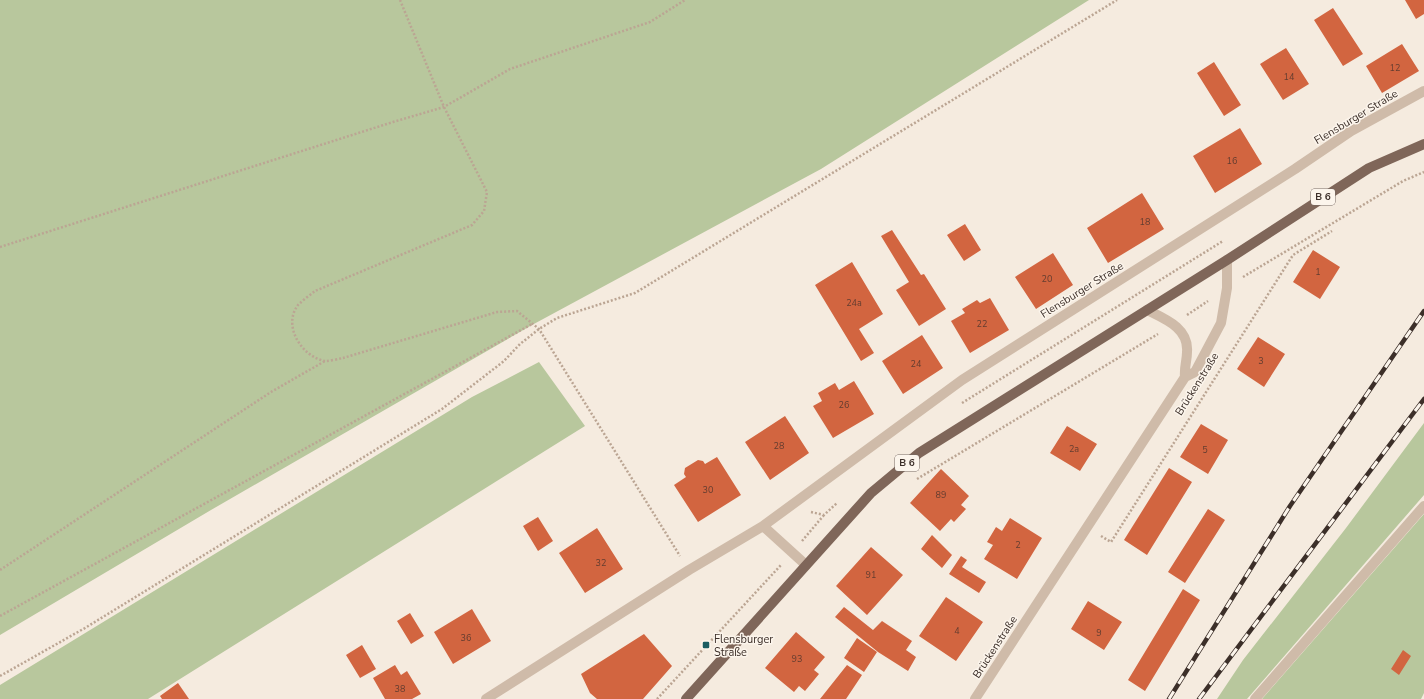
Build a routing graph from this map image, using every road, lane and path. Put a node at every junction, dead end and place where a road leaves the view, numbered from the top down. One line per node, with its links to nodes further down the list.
1 (400, 0): 5 (path)
2 (685, 0): 5 (path)
3 (1117, 0): 15 (path)
4 (1424, 90): 21 (street, Flensburger Straße)
5 (444, 107): 9 (path); 16 (path)
6 (1424, 144): 10 (main road, B 6)
7 (1424, 172): 11 (path)
8 (1332, 231): 22 (path, Brückenstraße)
9 (0, 247)
10 (1227, 260): 11 (street, Brückenstraße); 12 (main road, B 6)
11 (1228, 288): 14 (path); 17 (street, Brückenstraße)
12 (1147, 310): 14 (street, Brückenstraße); 24 (main road, B 6)
13 (532, 324): 15 (path); 16 (path); 27 (path)
14 (1174, 324): 17 (street, Brückenstraße); 18 (path)
15 (539, 329): 26 (path); 28 (path)
16 (325, 361): 25 (path)
17 (1185, 377): 22 (street, Brückenstraße)
18 (915, 480)
19 (1424, 506): 33 (street)
20 (824, 515): 23 (path)
21 (763, 526): 23 (street); 26 (street, Flensburger Straße)
22 (1086, 529): 32 (street, Brückenstraße)
23 (793, 552): 24 (street); 30 (path)
24 (806, 564): 31 (main road, B 6)
25 (0, 570)
26 (689, 570): 29 (street, Flensburger Straße)
27 (0, 616)
28 (0, 676)
29 (486, 699)
30 (657, 699)
31 (686, 699)
32 (975, 699)
33 (1255, 699)

